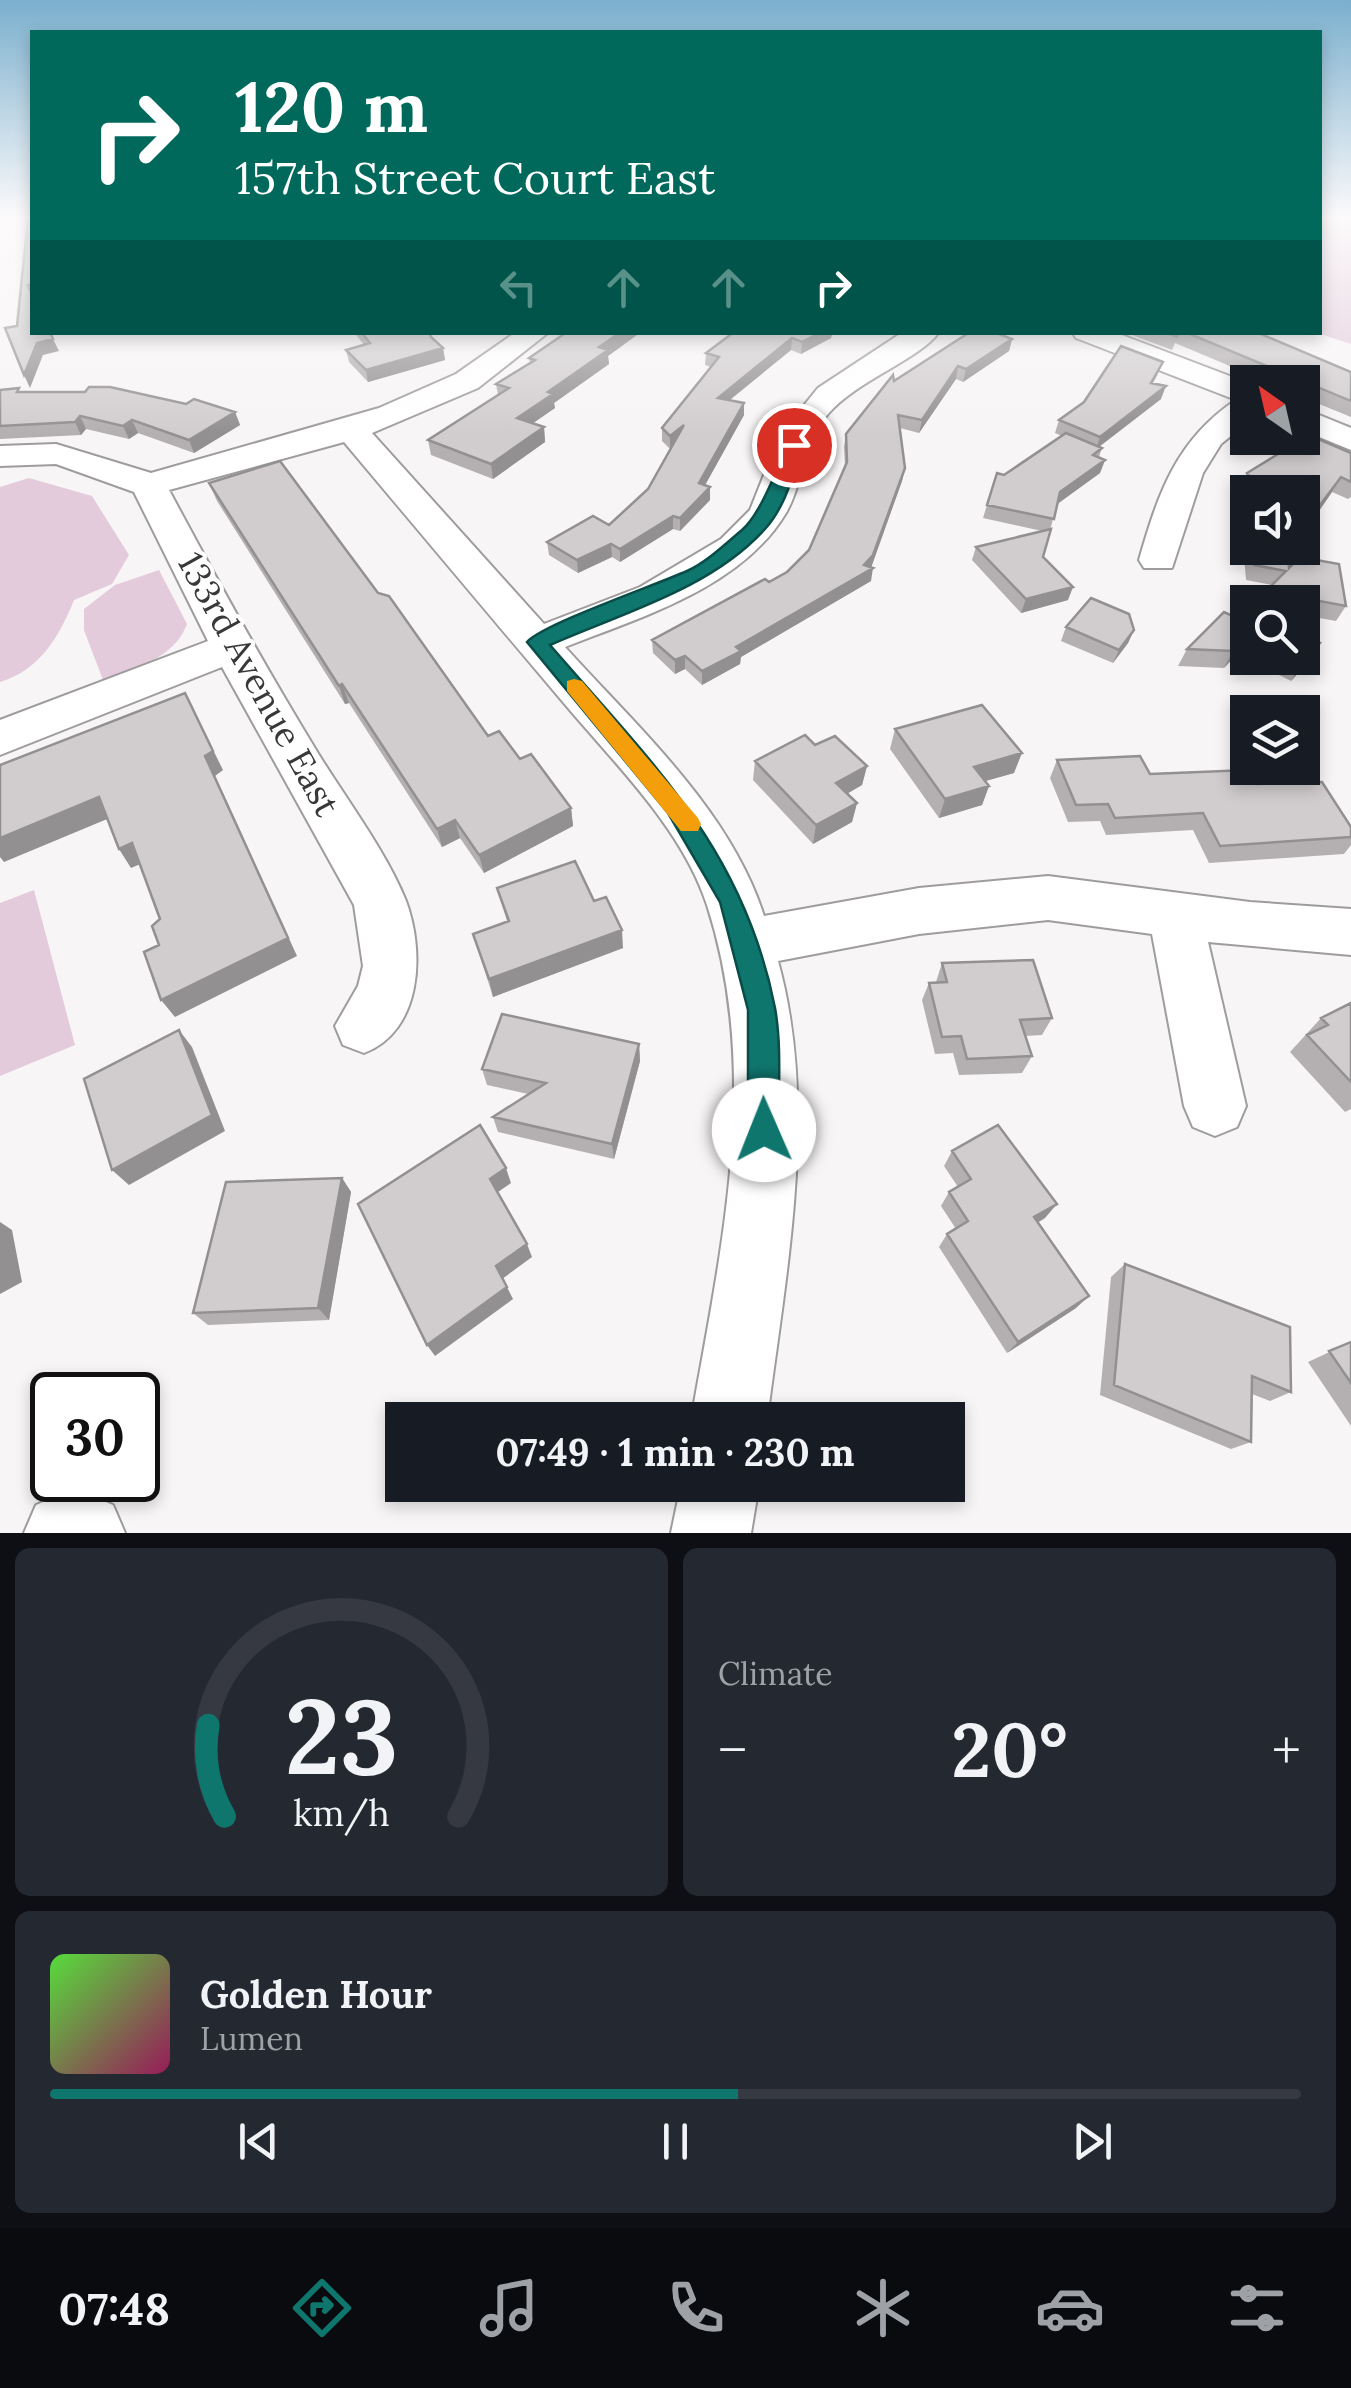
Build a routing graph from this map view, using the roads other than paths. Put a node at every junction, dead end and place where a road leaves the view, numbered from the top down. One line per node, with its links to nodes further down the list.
1 (528, 335): 7 (street)
2 (919, 335): 12 (street)
3 (1094, 335): 4 (street)
4 (1230, 387)
5 (1230, 420): 11 (street)
6 (1320, 426): 8 (street)
7 (350, 429): 10 (street); 12 (street)
8 (1351, 440)
9 (0, 456): 10 (street)
10 (148, 485): 13 (street, 133rd Avenue East)
11 (1158, 560)
12 (537, 642): 17 (street)
13 (232, 647): 14 (street); 18 (street, 133rd Avenue East)
14 (0, 738)
15 (1176, 916): 16 (street); 17 (street); 19 (street)
16 (1351, 932)
17 (746, 943): 20 (street)
18 (364, 1026)
19 (1215, 1106)
20 (732, 1402)
21 (717, 1502): 24 (street)
22 (64, 1533): 23 (street)
23 (85, 1533)
24 (711, 1533)

